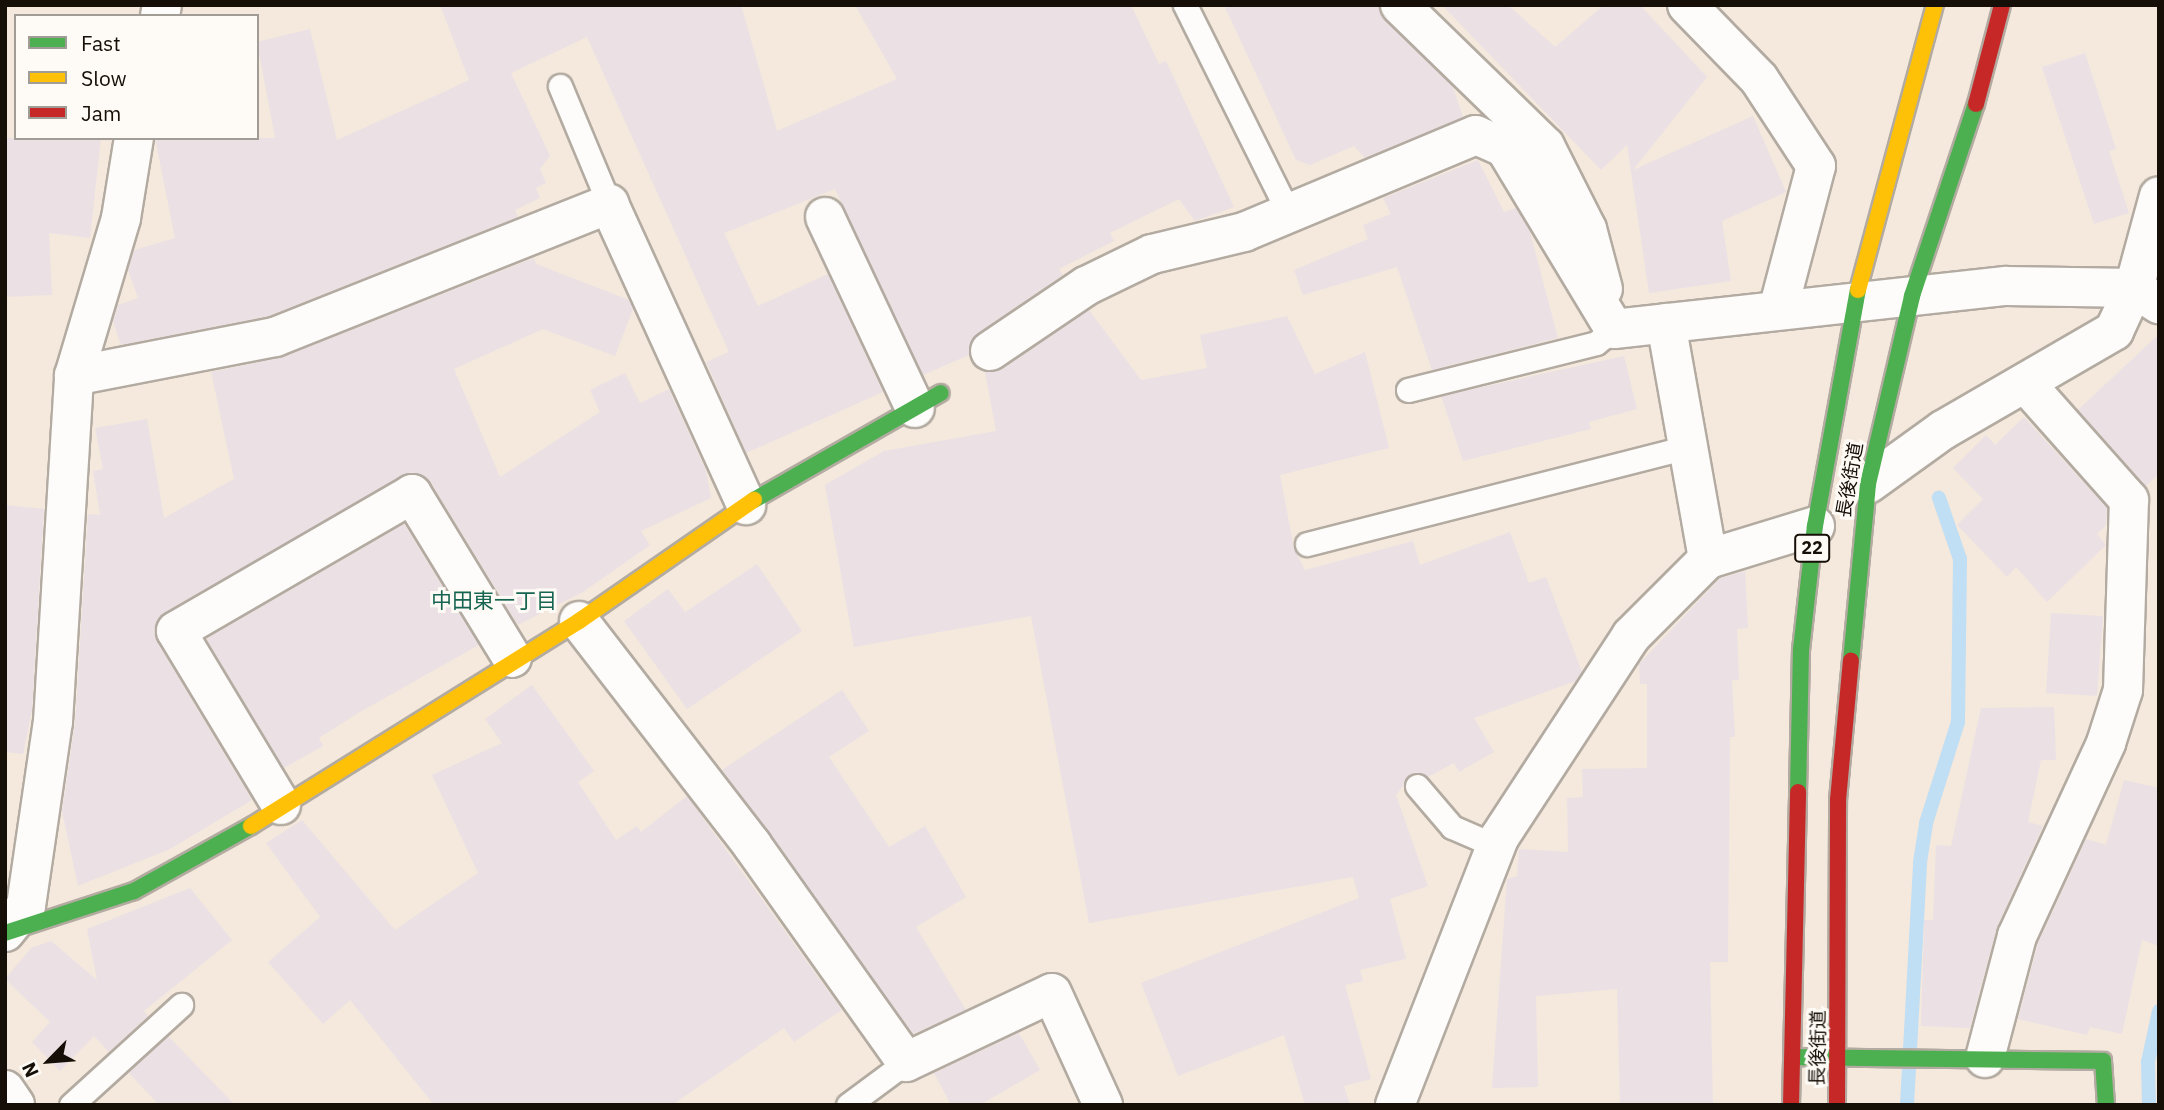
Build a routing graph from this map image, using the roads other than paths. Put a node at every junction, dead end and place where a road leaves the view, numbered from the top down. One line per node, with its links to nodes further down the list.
1 (1185, 5): 10 (lane)
2 (1400, 5): 17 (street)
3 (1686, 5): 15 (street)
4 (1935, 5): 14 (main road, 長後街道 / 22)
5 (2002, 5): 12 (main road, 長後街道 / 22)
6 (560, 86): 9 (lane)
7 (134, 140): 19 (street)
8 (2159, 196): 13 (street)
9 (609, 204): 19 (street); 25 (street)
10 (1289, 214): 17 (street); 18 (street)
11 (825, 217): 22 (street)
12 (1912, 296): 13 (street); 14 (street); 24 (main road, 長後街道 / 22)
13 (2146, 296): 20 (street)
14 (1854, 303): 15 (street); 26 (main road, 長後街道 / 22)
15 (1778, 310): 16 (street)
16 (1666, 323): 17 (street); 23 (street)
17 (1614, 328): 21 (lane)
18 (989, 351)
19 (74, 376): 34 (street)
20 (2026, 384): 24 (street); 38 (street)
21 (1408, 390)
22 (928, 401): 25 (main road)
23 (1688, 447): 27 (lane); 28 (street)
24 (1868, 484): 36 (main road, 長後街道 / 22)
25 (746, 505): 29 (main road)
26 (1815, 526): 28 (street); 37 (main road, 長後街道 / 22)
27 (1307, 544)
28 (1708, 559): 33 (street)
29 (579, 621): 30 (main road); 39 (street)
30 (512, 657): 32 (main road); 32 (street)
31 (1417, 786): 33 (lane)
32 (281, 804): 34 (main road)
33 (1496, 846): 45 (street)
34 (5, 933)
35 (181, 1005): 42 (lane)
36 (1840, 1055): 37 (main road); 38 (main road); 47 (main road, 長後街道 / 22)
37 (1794, 1057): 46 (main road, 長後街道 / 22)
38 (1985, 1058): 48 (main road)
39 (906, 1062): 43 (lane); 44 (street)
40 (5, 1090): 41 (street)
41 (15, 1105)
42 (71, 1105)
43 (848, 1105)
44 (1103, 1105)
45 (1395, 1105)
46 (1791, 1105)
47 (1838, 1105)
48 (2106, 1105)

